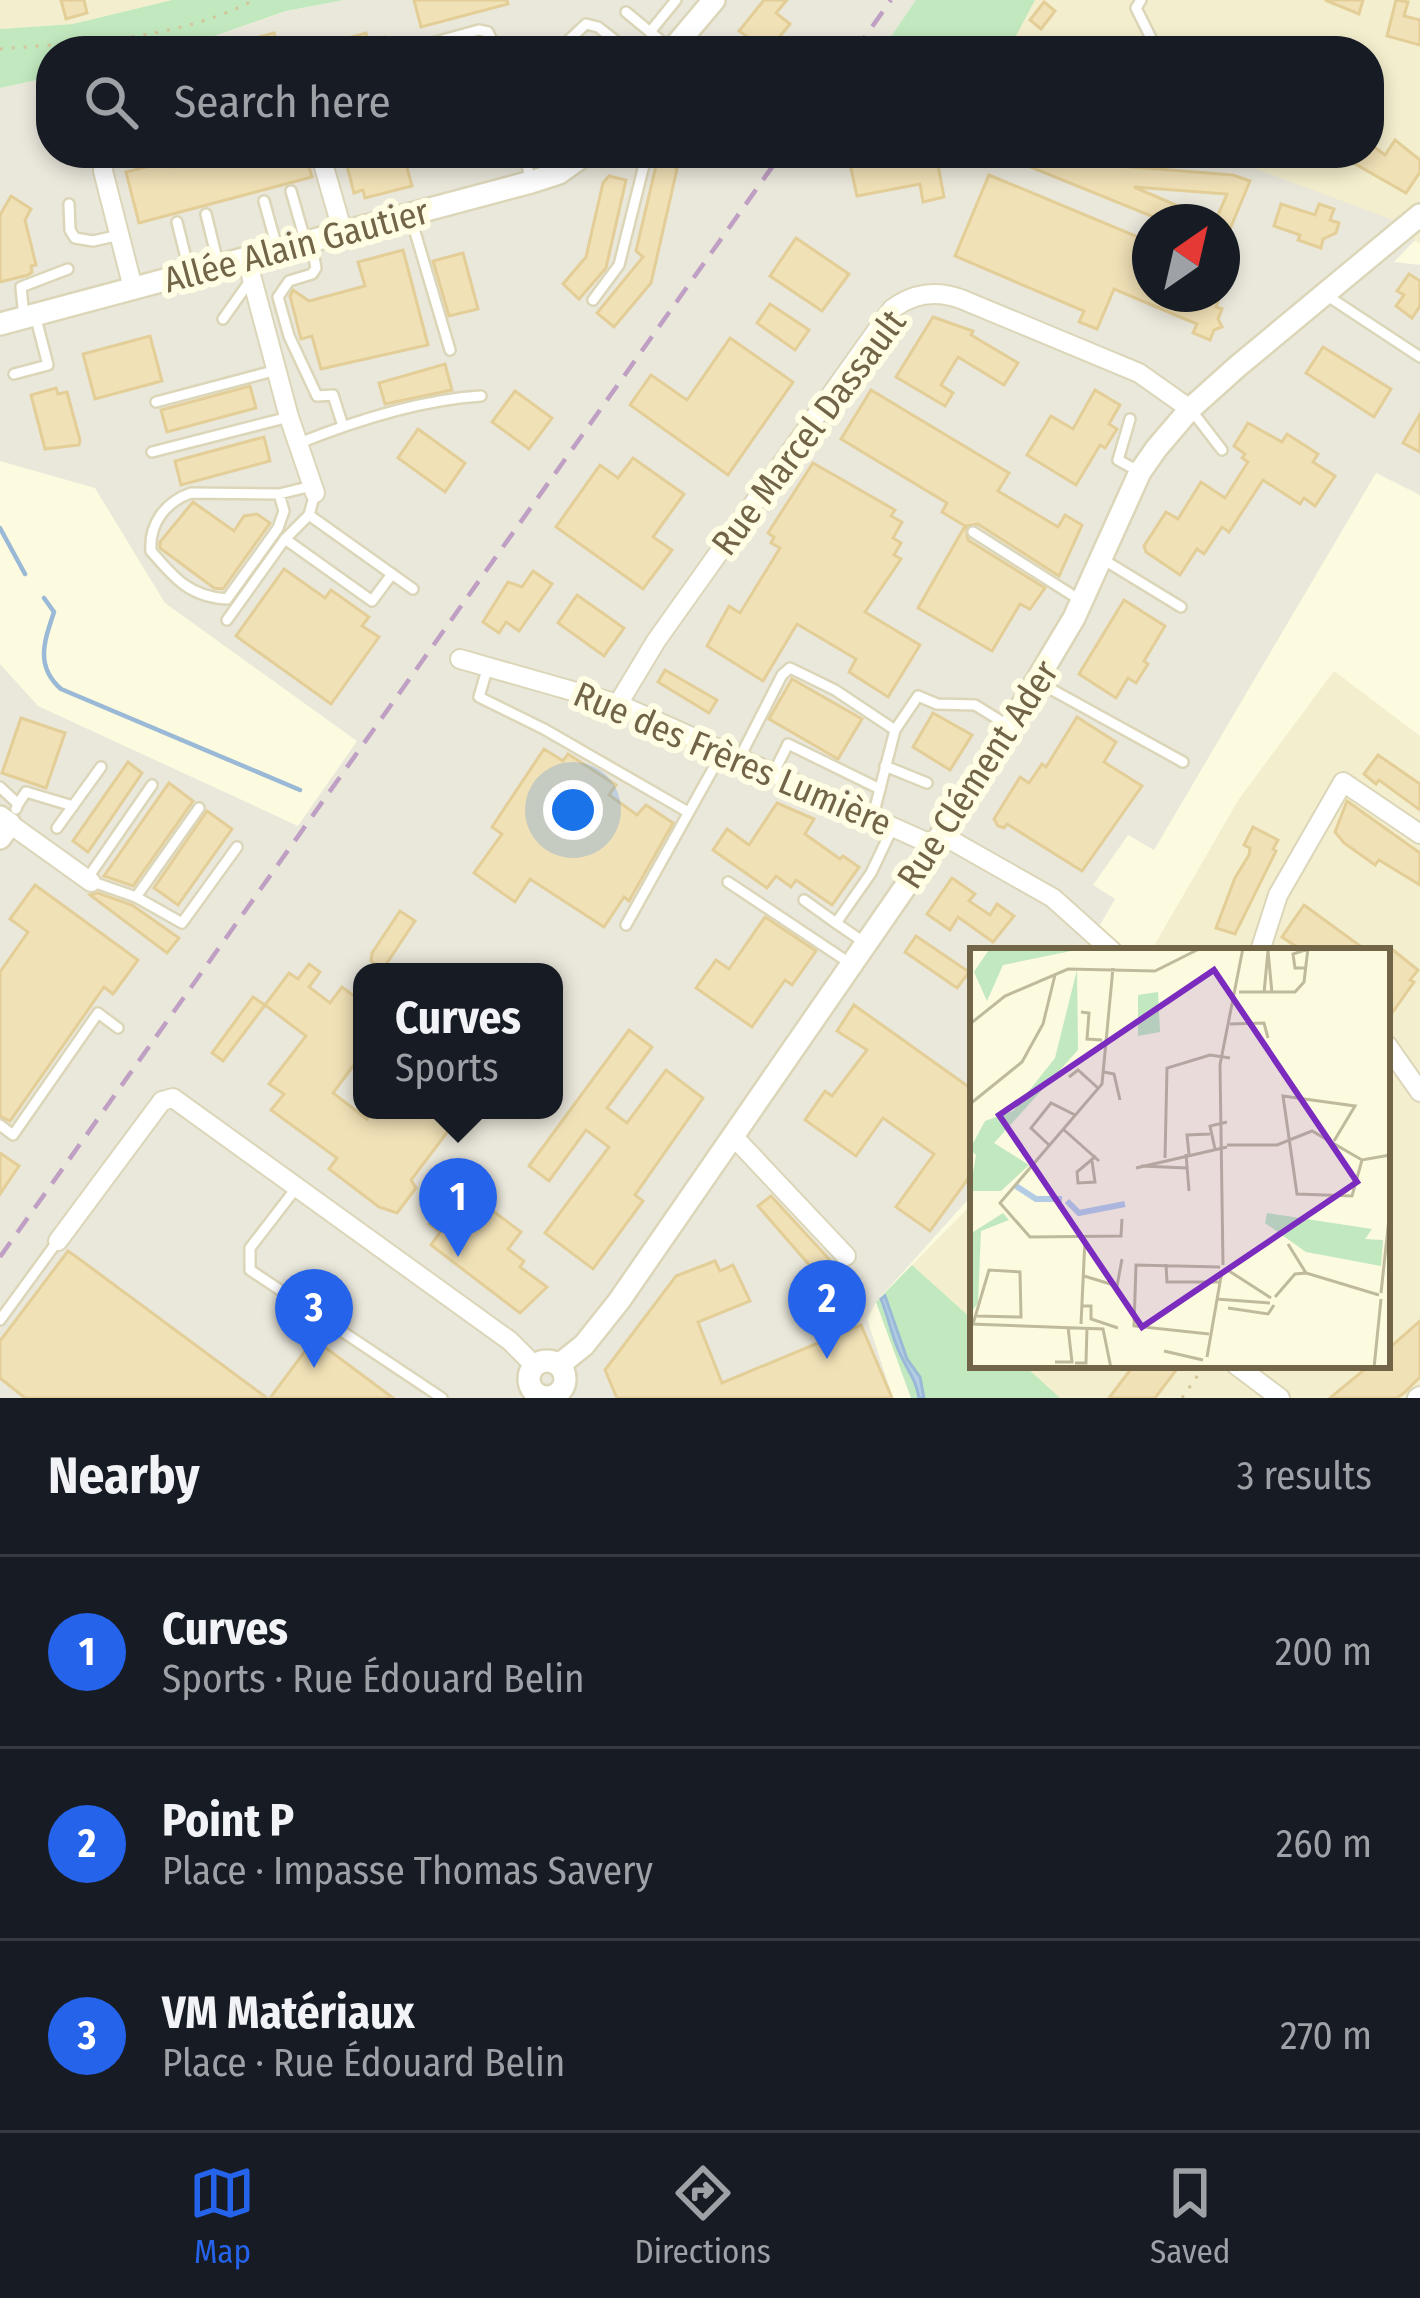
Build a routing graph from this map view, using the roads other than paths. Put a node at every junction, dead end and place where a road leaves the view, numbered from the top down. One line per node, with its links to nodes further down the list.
1 (676, 0): 5 (lane)
2 (714, 0): 11 (street)
3 (1141, 0): 12 (lane)
4 (626, 12): 5 (lane)
5 (650, 32): 10 (lane)
6 (454, 36): 7 (lane)
7 (490, 36)
8 (573, 36): 9 (lane)
9 (610, 36)
10 (655, 36)
11 (684, 36)
12 (1150, 36)
13 (103, 168): 27 (street)
14 (324, 168): 26 (street)
15 (528, 168): 18 (lane)
16 (566, 168): 18 (street, Allée Alain Gautier)
17 (643, 168): 36 (lane)
18 (531, 182): 24 (street, Allée Alain Gautier)
19 (291, 191): 28 (lane)
20 (263, 201): 29 (lane)
21 (69, 204): 27 (lane)
22 (206, 214): 30 (lane)
23 (1420, 214): 35 (street, Rue Clément Ader)
24 (410, 215): 26 (street, Allée Alain Gautier); 40 (lane)
25 (177, 222): 33 (lane)
26 (343, 233): 28 (street, Allée Alain Gautier)
27 (120, 235): 34 (street)
28 (309, 243): 29 (street, Allée Alain Gautier); 49 (lane)
29 (278, 251): 32 (street, Allée Alain Gautier)
30 (219, 267): 32 (street, Allée Alain Gautier); 33 (street, Allée Alain Gautier)
31 (68, 269): 37 (lane)
32 (250, 269): 38 (lane); 42 (street)
33 (190, 274): 34 (street, Allée Alain Gautier)
34 (134, 288): 37 (street, Allée Alain Gautier)
35 (1326, 295): 41 (lane); 46 (street, Rue Clément Ader)
36 (593, 300)
37 (30, 316): 39 (street, Allée Alain Gautier); 43 (lane)
38 (223, 319)
39 (0, 324)
40 (450, 350)
41 (1420, 357)
42 (277, 370): 45 (lane); 47 (street)
43 (14, 374)
44 (481, 396): 49 (lane)
45 (156, 402)
46 (1190, 409): 51 (lane); 53 (street, Rue Clément Ader); 68 (street, Rue Marcel Dassault)
47 (289, 417): 50 (street); 52 (lane)
48 (1130, 419): 53 (lane)
49 (343, 426): 50 (lane)
50 (297, 444): 54 (street)
51 (1222, 450)
52 (152, 452)
53 (1141, 472): 59 (street, Rue Clément Ader)
54 (314, 490): 55 (lane); 56 (lane)
55 (279, 494): 55 (lane)
56 (309, 515): 58 (lane); 60 (lane)
57 (973, 532): 62 (lane)
58 (285, 539): 60 (lane); 64 (lane)
59 (1103, 559): 62 (street, Rue Clément Ader); 63 (lane)
60 (392, 574): 61 (lane)
61 (413, 589)
62 (1082, 602): 67 (street, Rue Clément Ader)
63 (1181, 607)
64 (227, 620)
65 (460, 659): 66 (street, Rue des Frères Lumière)
66 (488, 667): 68 (street, Rue des Frères Lumière); 82 (lane)
67 (1038, 682): 69 (street, Rue Clément Ader); 72 (lane)
68 (618, 704): 71 (street, Rue des Frères Lumière)
69 (1011, 726): 70 (lane); 88 (street, Rue Clément Ader)
70 (896, 730): 71 (lane); 73 (lane)
71 (732, 753): 75 (street, Rue des Frères Lumière); 82 (lane)
72 (1183, 762)
73 (885, 766): 76 (lane); 79 (lane)
74 (101, 767): 80 (lane)
75 (774, 772): 79 (lane); 83 (street, Rue des Frères Lumière)
76 (927, 783)
77 (152, 785): 90 (lane)
78 (0, 787): 84 (lane)
79 (880, 789): 83 (lane)
80 (73, 806): 84 (lane); 86 (lane)
81 (199, 808): 92 (lane)
82 (688, 812): 95 (lane)
83 (873, 816): 85 (street, Rue des Frères Lumière)
84 (7, 821): 90 (street)
85 (894, 826): 88 (street, Rue des Frères Lumière); 94 (lane)
86 (57, 828)
87 (1420, 834): 98 (street)
88 (939, 840): 96 (street, Rue Clément Ader); 97 (street, Rue des Frères Lumière)
89 (237, 847): 92 (lane)
90 (89, 880): 92 (lane)
91 (728, 882): 99 (lane)
92 (136, 897)
93 (804, 900): 94 (lane)
94 (836, 922): 96 (lane)
95 (626, 925)
96 (865, 943): 99 (street, Rue Clément Ader)
97 (1109, 948)
98 (1261, 948)
99 (850, 964): 104 (street, Rue Clément Ader)
100 (118, 1028): 103 (lane)
101 (1390, 1049): 102 (street)
102 (1420, 1091)
103 (0, 1126)
104 (733, 1136): 107 (street); 109 (street, Rue Clément Ader)
105 (297, 1187): 106 (street); 110 (street); 113 (lane)
106 (58, 1241): 108 (lane)
107 (845, 1256)
108 (0, 1320)
109 (559, 1365): 110 (street); 112 (street)
110 (535, 1366): 112 (street)
111 (1240, 1368): 114 (street)
112 (544, 1396)
113 (442, 1398)
114 (1280, 1398)

